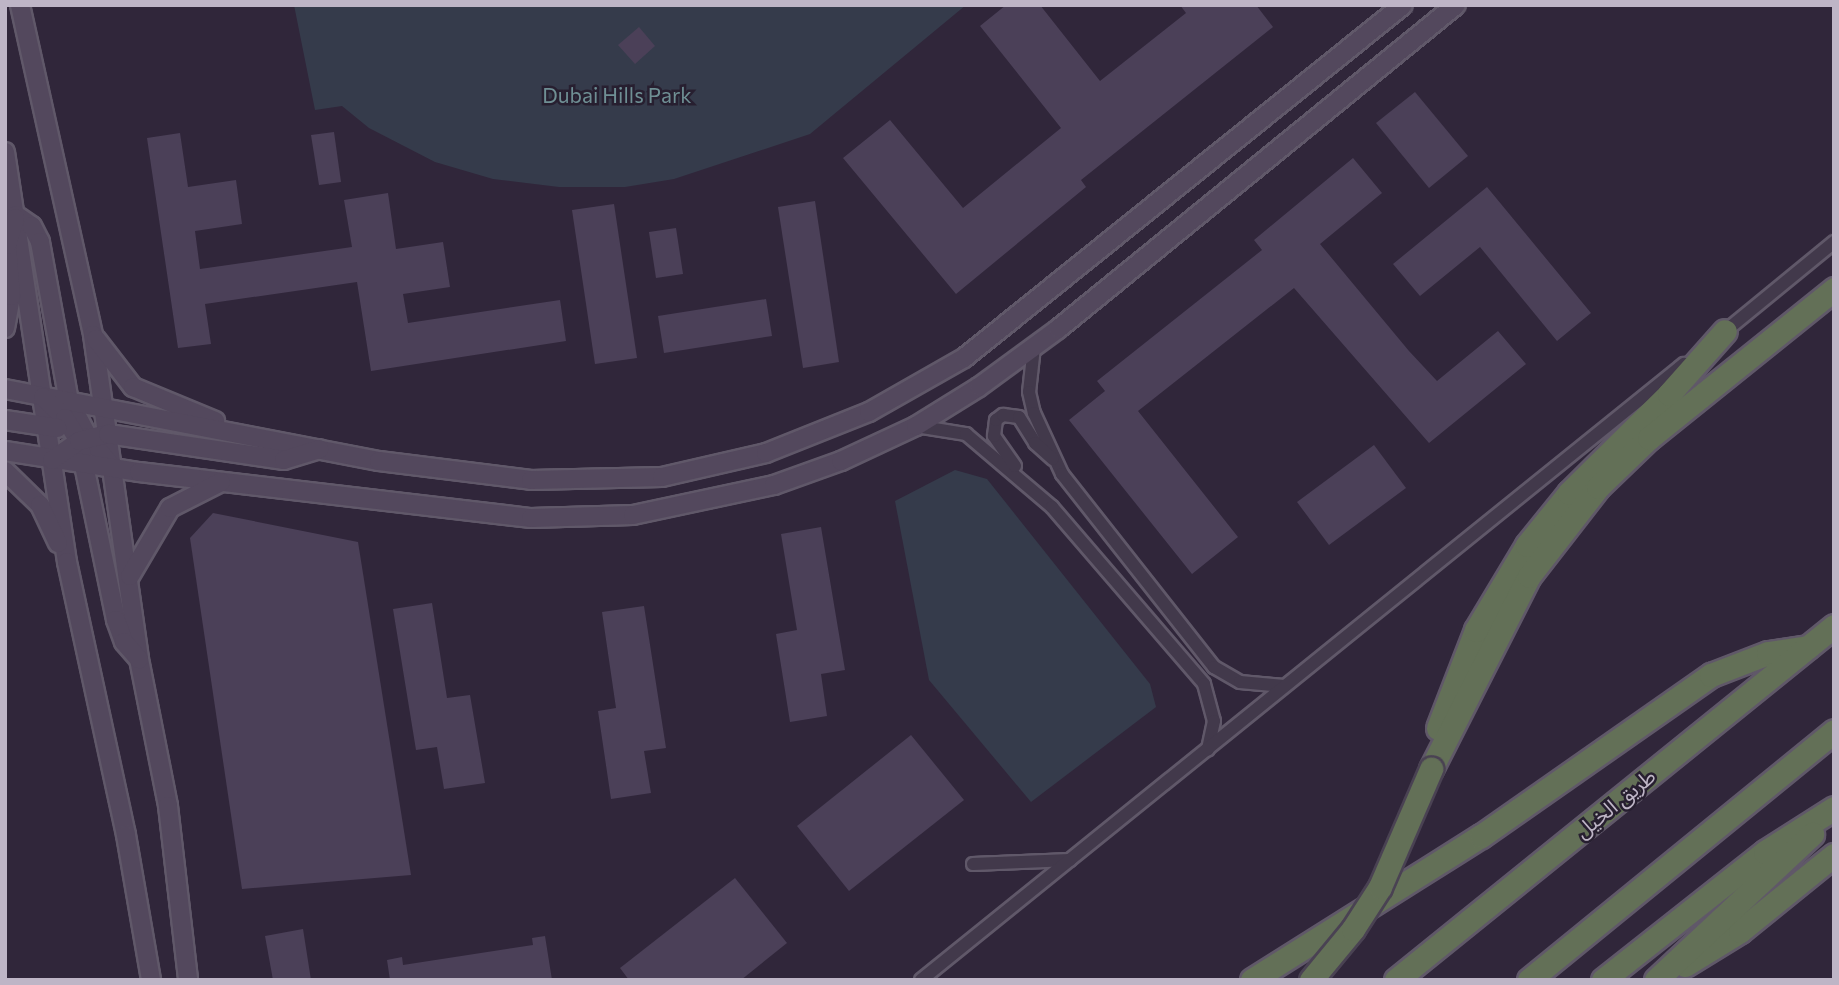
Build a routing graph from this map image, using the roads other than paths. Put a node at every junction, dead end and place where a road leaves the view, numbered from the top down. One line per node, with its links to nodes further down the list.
1 (20, 5): 10 (main road)
2 (1403, 5): 22 (main road)
3 (1457, 5): 11 (main road)
4 (5, 152): 5 (main road)
5 (16, 215): 8 (main road); 13 (main road); 14 (main road)
6 (1834, 242): 9 (street)
7 (1834, 289): 39 (highway)
8 (5, 327)
9 (1725, 331): 36 (street); 39 (highway)
10 (93, 335): 15 (main road); 19 (main road)
11 (1034, 347): 17 (main road); 24 (street)
12 (5, 389): 13 (main road)
13 (43, 396): 14 (main road); 18 (main road); 20 (main road)
14 (69, 401): 15 (main road); 20 (main road)
15 (104, 408): 19 (main road); 20 (main road); 21 (main road)
16 (5, 421): 18 (main road)
17 (916, 426): 29 (street); 30 (main road)
18 (47, 428): 20 (main road); 25 (main road)
19 (227, 428): 22 (main road)
20 (79, 432): 21 (main road); 25 (main road); 26 (main road); 27 (main road)
21 (108, 434): 22 (main road); 27 (main road)
22 (318, 449)
23 (5, 451): 25 (main road)
24 (1053, 459): 29 (street); 36 (street)
25 (52, 460): 26 (main road); 31 (main road)
26 (85, 464): 27 (main road); 35 (main road)
27 (114, 469): 30 (main road); 32 (main road)
28 (5, 471): 31 (main road)
29 (1026, 481): 38 (street)
30 (221, 482): 32 (main road)
31 (66, 562): 45 (main road)
32 (130, 576): 35 (main road)
33 (1834, 626): 34 (highway, طريق الخيل)
34 (1808, 647): 48 (highway); 50 (highway, طريق الخيل)
35 (139, 659): 46 (main road)
36 (1284, 686): 38 (street)
37 (1834, 731): 51 (highway)
38 (1208, 749): 42 (street)
39 (1431, 769): 49 (highway, bridge)
40 (1834, 811): 44 (highway); 52 (highway)
41 (1834, 855): 44 (highway)
42 (1070, 860): 43 (street); 47 (street)
43 (973, 864)
44 (1659, 977)
45 (151, 980)
46 (188, 980)
47 (921, 980)
48 (1252, 980)
49 (1311, 980)
50 (1396, 980)
51 (1529, 980)
52 (1603, 980)

